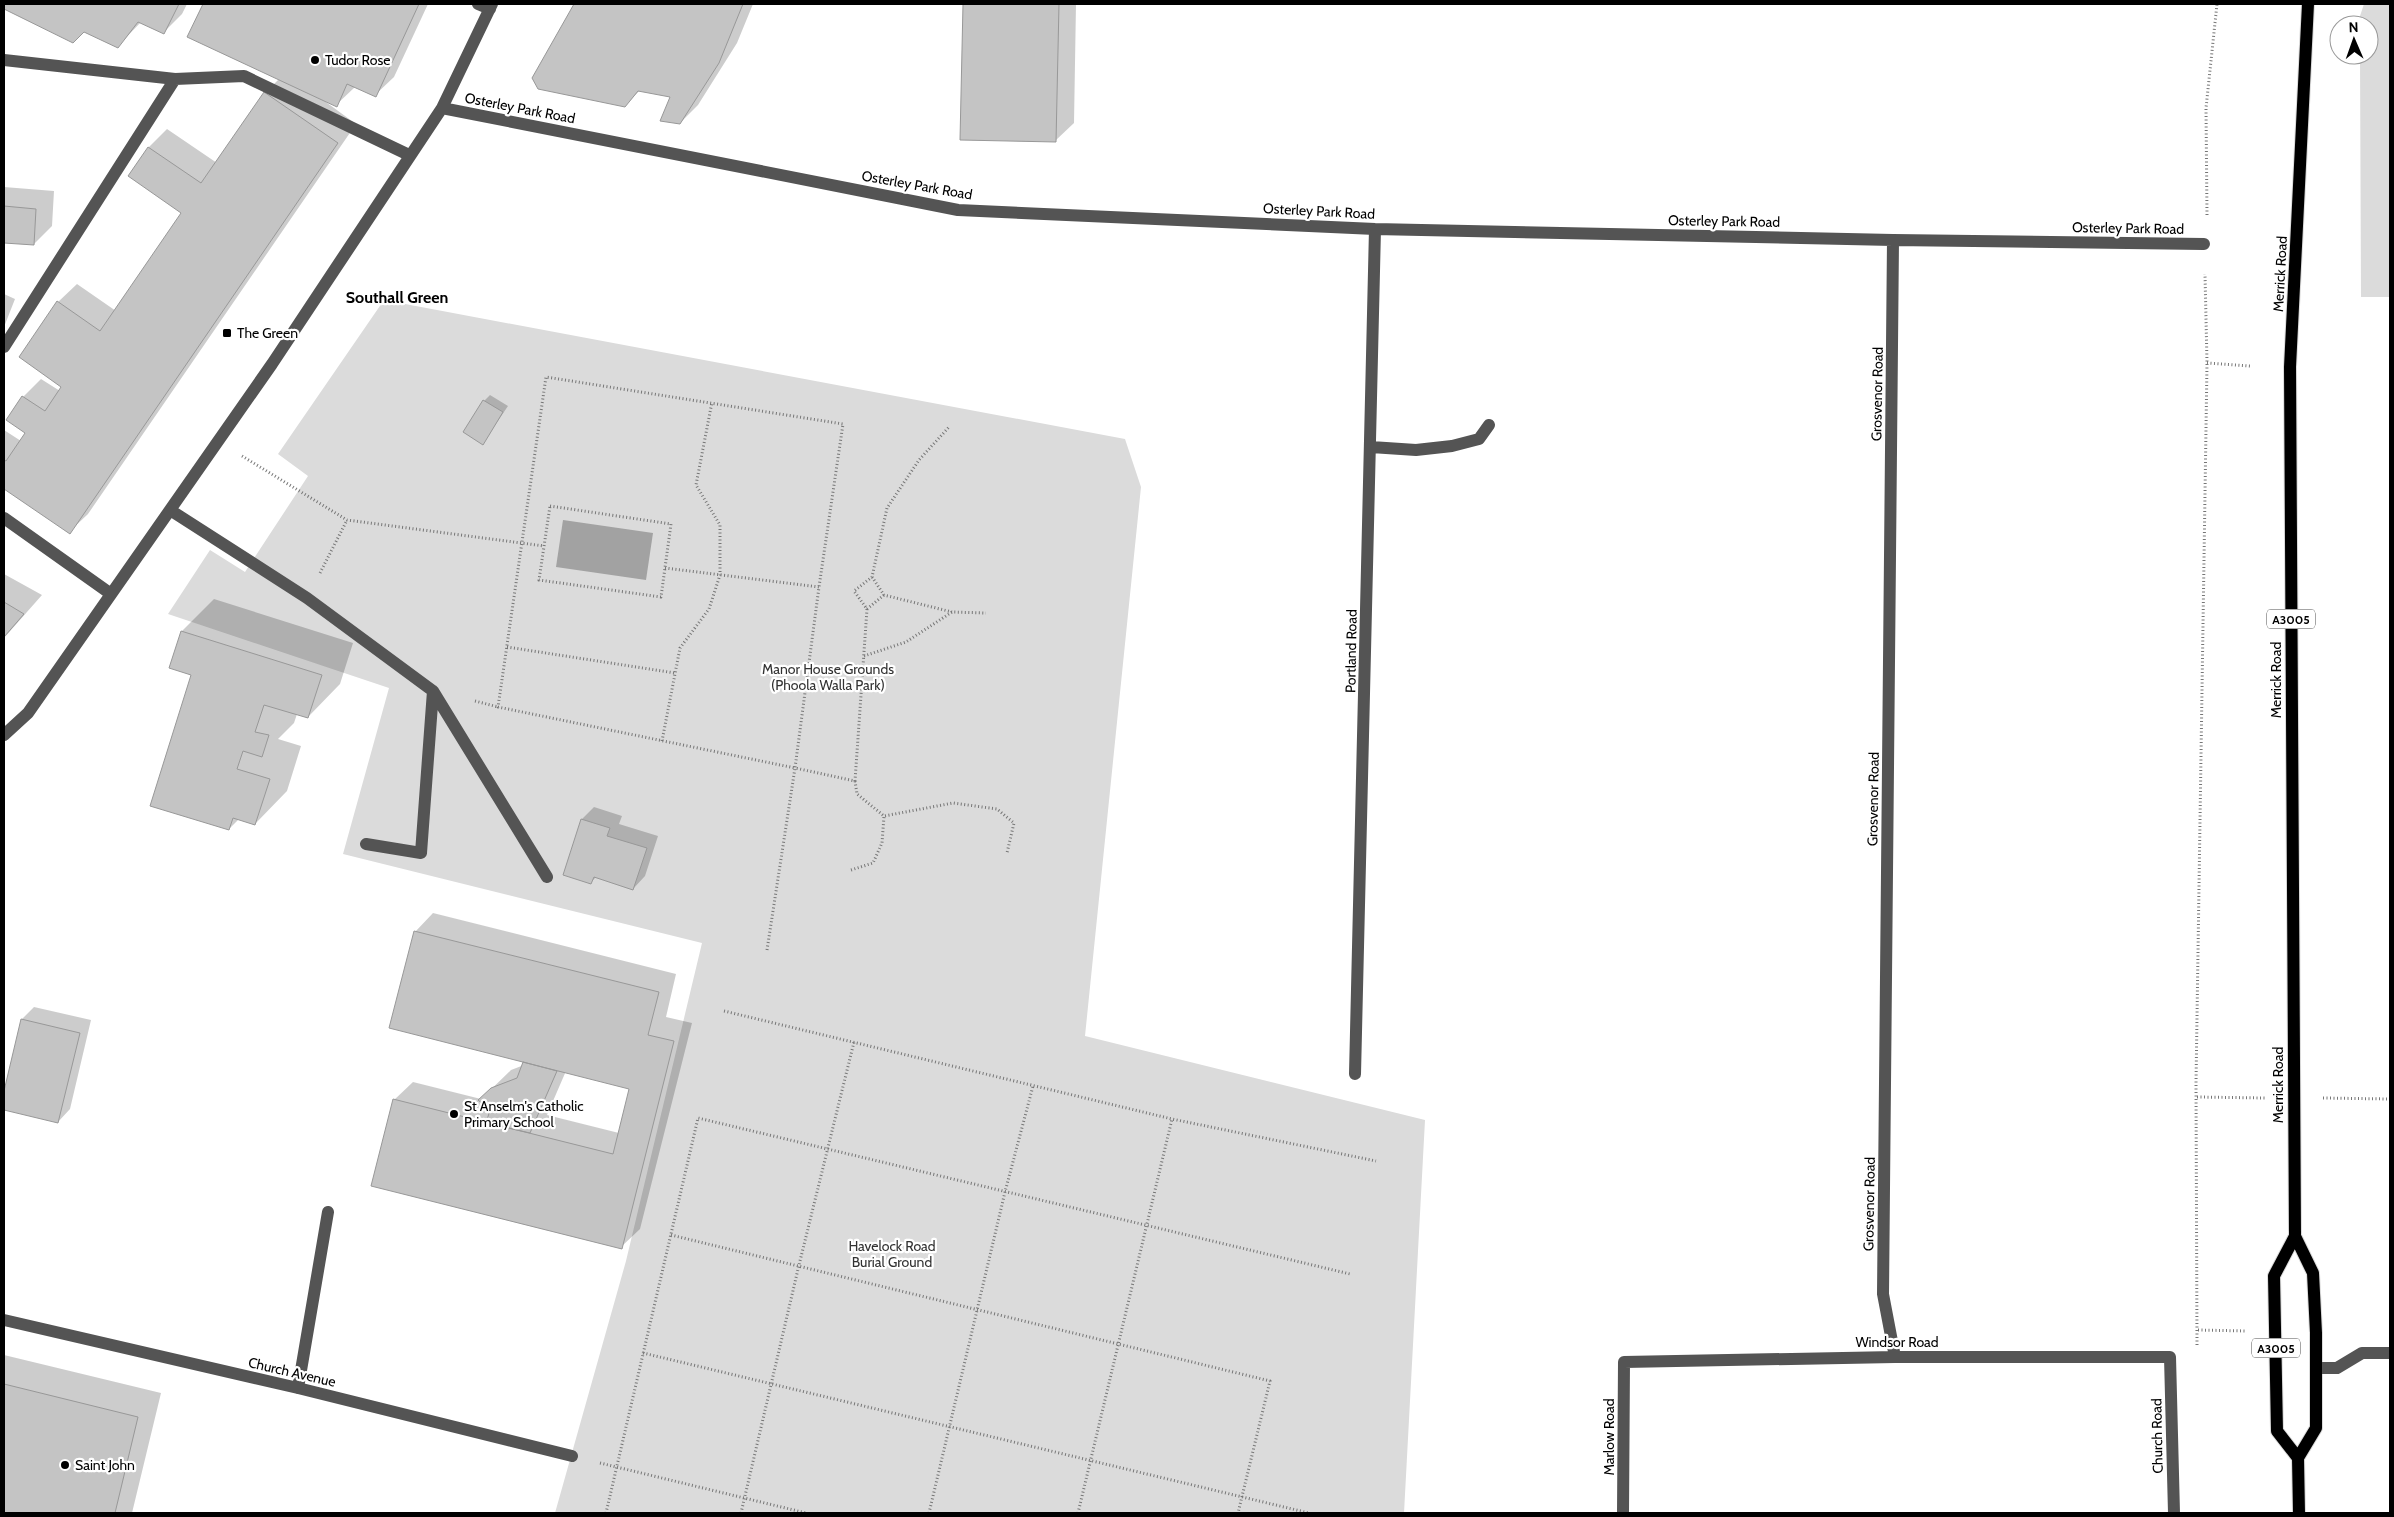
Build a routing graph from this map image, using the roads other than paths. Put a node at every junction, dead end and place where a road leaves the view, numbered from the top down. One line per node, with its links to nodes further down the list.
1 (2308, 4): 22 (main road, Merrick Road / A3005)
2 (486, 5): 5 (street)
3 (4, 60): 4 (street)
4 (175, 79): 6 (street); 10 (street)
5 (442, 108): 6 (street); 7 (street, Osterley Park Road)
6 (409, 155): 13 (street)
7 (1376, 229): 8 (street, Osterley Park Road); 12 (street, Portland Road)
8 (1893, 240): 9 (street, Osterley Park Road); 25 (street, Grosvenor Road)
9 (2204, 244)
10 (4, 347)
11 (1489, 425): 12 (street)
12 (1370, 447): 20 (street, Portland Road)
13 (170, 510): 15 (street); 16 (street)
14 (4, 518): 15 (street)
15 (111, 594): 17 (street)
16 (433, 691): 18 (street); 19 (street)
17 (4, 735)
18 (366, 844)
19 (547, 877)
20 (1355, 1074)
21 (328, 1212): 29 (street)
22 (2295, 1236): 28 (main road, Merrick Road / A3005); 31 (main road, Merrick Road / A3005)
23 (4, 1320): 29 (street, Church Avenue)
24 (2390, 1353): 28 (street)
25 (1895, 1357): 26 (street, Windsor Road); 27 (street, Windsor Road)
26 (2170, 1357): 33 (street, Church Road)
27 (1624, 1362): 32 (street, Marlow Road)
28 (2316, 1368): 31 (main road, Merrick Road / A3005)
29 (298, 1388): 30 (street, Church Avenue)
30 (572, 1456)
31 (2298, 1458): 34 (main road)
32 (1623, 1513)
33 (2174, 1513)
34 (2300, 1513)

